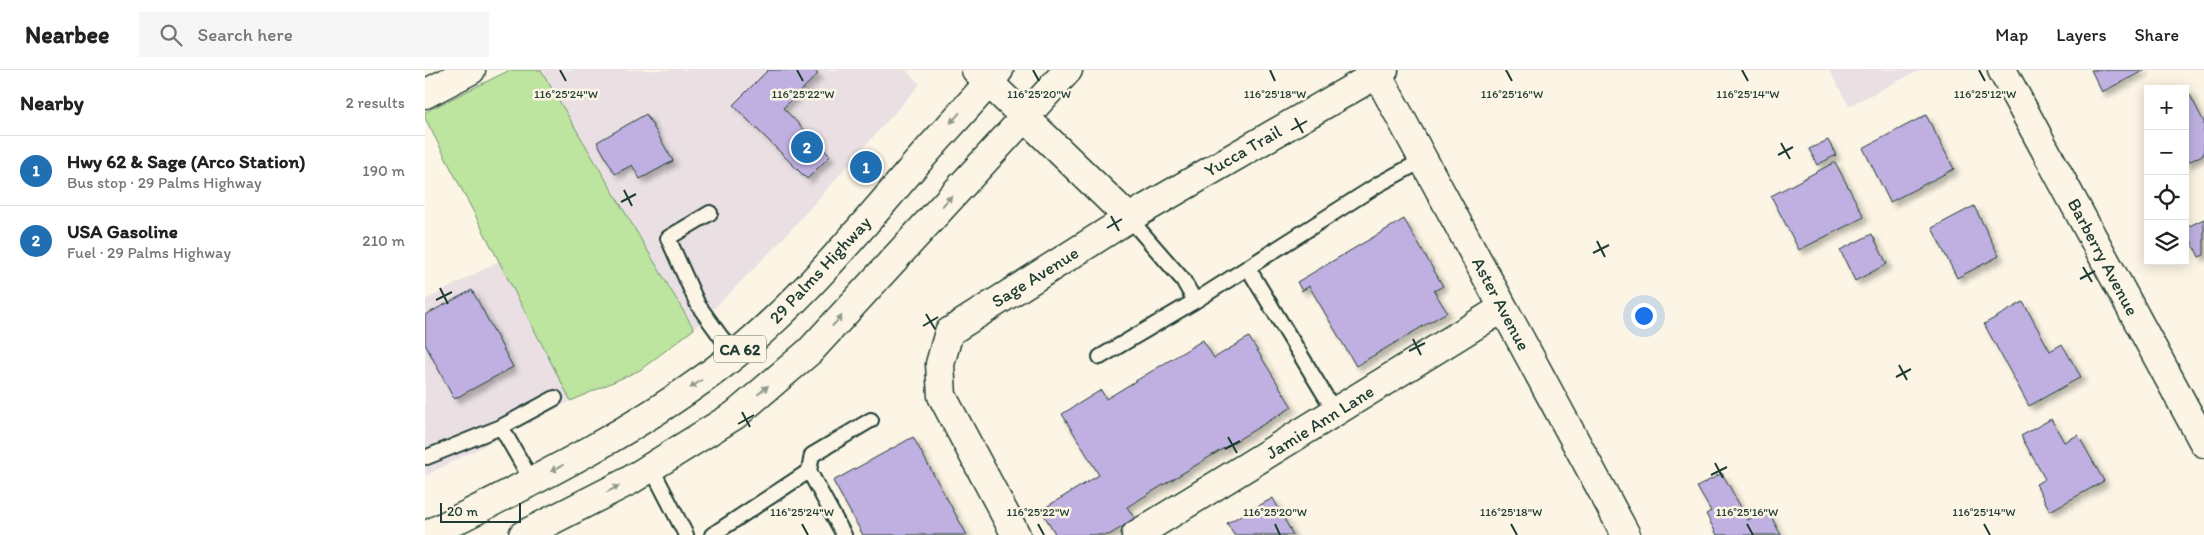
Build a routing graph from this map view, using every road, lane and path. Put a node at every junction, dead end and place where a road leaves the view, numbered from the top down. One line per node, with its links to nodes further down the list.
1 (471, 70): 6 (street)
2 (1068, 70): 7 (street, CA 62)
3 (2002, 70): 20 (street, Barberry Avenue)
4 (1380, 72): 8 (street, Aster Avenue); 10 (street, Yucca Trail)
5 (988, 74): 7 (street); 14 (street, 29 Palms Highway / CA 62, one-way to 14)
6 (425, 94)
7 (1025, 118): 10 (street); 22 (street, CA 62, one-way to 7)
8 (1423, 160): 11 (lane); 13 (street, Aster Avenue)
9 (710, 213): 14 (lane)
10 (1129, 218): 12 (lane); 30 (street, Sage Avenue)
11 (1248, 268): 12 (lane); 17 (lane)
12 (1195, 302): 15 (lane)
13 (1503, 308): 17 (street, Jamie Ann Lane); 32 (street, Aster Avenue)
14 (734, 355): 24 (street, 29 Palms Highway / CA 62, one-way to 24)
15 (1100, 357)
16 (555, 398): 19 (lane)
17 (1335, 412): 31 (street, Jamie Ann Lane)
18 (871, 420): 23 (lane)
19 (501, 427): 21 (lane); 24 (lane)
20 (2204, 443)
21 (426, 456)
22 (651, 468): 26 (street, CA 62, one-way to 22); 27 (lane)
23 (809, 471): 28 (lane); 29 (lane)
24 (532, 481): 25 (street, 29 Palms Highway / CA 62)
25 (427, 535)
26 (523, 535)
27 (686, 535)
28 (712, 535)
29 (844, 535)
30 (1016, 535)
31 (1136, 535)
32 (1626, 535)

